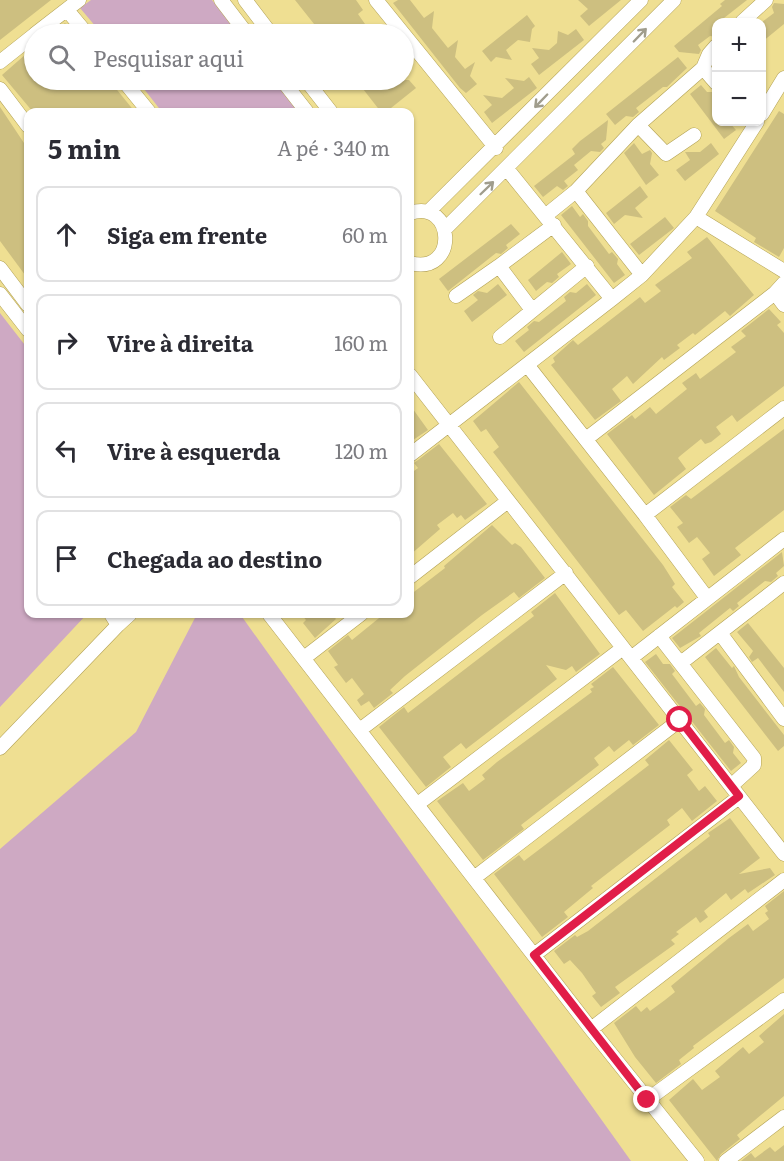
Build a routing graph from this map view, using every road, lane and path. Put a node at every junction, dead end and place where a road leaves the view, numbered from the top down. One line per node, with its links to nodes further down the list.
1 (79, 0): 8 (street)
2 (221, 0): 12 (street)
3 (245, 0): 13 (street)
4 (376, 0): 14 (street)
5 (641, 0): 16 (street)
6 (674, 0): 20 (street, one-way to 6)
7 (766, 0): 9 (street)
8 (67, 10): 10 (street); 11 (street)
9 (746, 18)
10 (49, 24)
11 (79, 24)
12 (239, 24)
13 (263, 24)
14 (395, 24)
15 (24, 43): 19 (street)
16 (595, 46): 20 (street); 24 (street)
17 (414, 47): 39 (street)
18 (712, 51): 21 (street)
19 (0, 62)
20 (611, 64): 30 (street)
21 (703, 68): 22 (street); 36 (street)
22 (712, 78)
23 (784, 78): 31 (street)
24 (561, 81): 30 (street); 39 (street, one-way to 39)
25 (0, 89): 35 (street)
26 (131, 90): 32 (street)
27 (290, 90): 33 (street)
28 (308, 90): 33 (street)
29 (314, 90): 34 (street)
30 (577, 99): 40 (street)
31 (766, 106)
32 (147, 108)
33 (303, 108)
34 (328, 108)
35 (24, 121)
36 (638, 125): 38 (street); 41 (street)
37 (753, 126): 44 (street)
38 (694, 135)
39 (496, 148): 43 (street)
40 (507, 169): 45 (street); 46 (street, one-way to 40)
41 (576, 191): 45 (street); 52 (street)
42 (414, 211): 43 (street)
43 (429, 212): 46 (street)
44 (696, 217): 51 (street); 52 (street)
45 (550, 221): 48 (street); 49 (street)
46 (445, 229): 47 (street)
47 (414, 263)
48 (499, 266): 55 (street); 59 (street)
49 (587, 266): 56 (street); 59 (street)
50 (0, 268): 57 (street)
51 (784, 271)
52 (642, 274): 56 (street)
53 (780, 288): 58 (street); 66 (street)
54 (0, 294): 60 (street)
55 (456, 296)
56 (612, 299): 62 (street)
57 (24, 300)
58 (784, 305)
59 (532, 310): 61 (street)
60 (24, 325)
61 (500, 337)
62 (528, 366): 65 (street); 66 (street)
63 (414, 380): 65 (street)
64 (784, 408): 69 (street)
65 (449, 425): 67 (street); 68 (street)
66 (586, 439): 69 (street)
67 (414, 452)
68 (508, 501): 71 (street); 72 (street)
69 (645, 515): 74 (street)
70 (784, 538): 74 (street)
71 (566, 573): 80 (street); 85 (street)
72 (414, 574)
73 (784, 584): 78 (street)
74 (707, 598): 79 (street)
75 (272, 618): 81 (street)
76 (356, 618): 81 (street)
77 (114, 619): 86 (street)
78 (720, 633): 82 (street); 83 (street)
79 (659, 636): 80 (street); 82 (street)
80 (627, 653): 84 (street); 88 (street)
81 (304, 658): 85 (street)
82 (682, 662): 87 (street)
83 (784, 718)
84 (680, 720): 87 (street); 90 (street)
85 (361, 729): 88 (street)
86 (0, 748)
87 (735, 791): 89 (street); 92 (street)
88 (418, 803): 90 (street)
89 (784, 854)
90 (474, 878): 92 (street)
91 (784, 880): 94 (street)
92 (534, 955): 94 (street)
93 (784, 1000): 95 (street)
94 (591, 1029): 95 (street)
95 (647, 1100): 97 (street)
96 (784, 1117): 98 (street)
97 (693, 1159)
98 (726, 1161)

